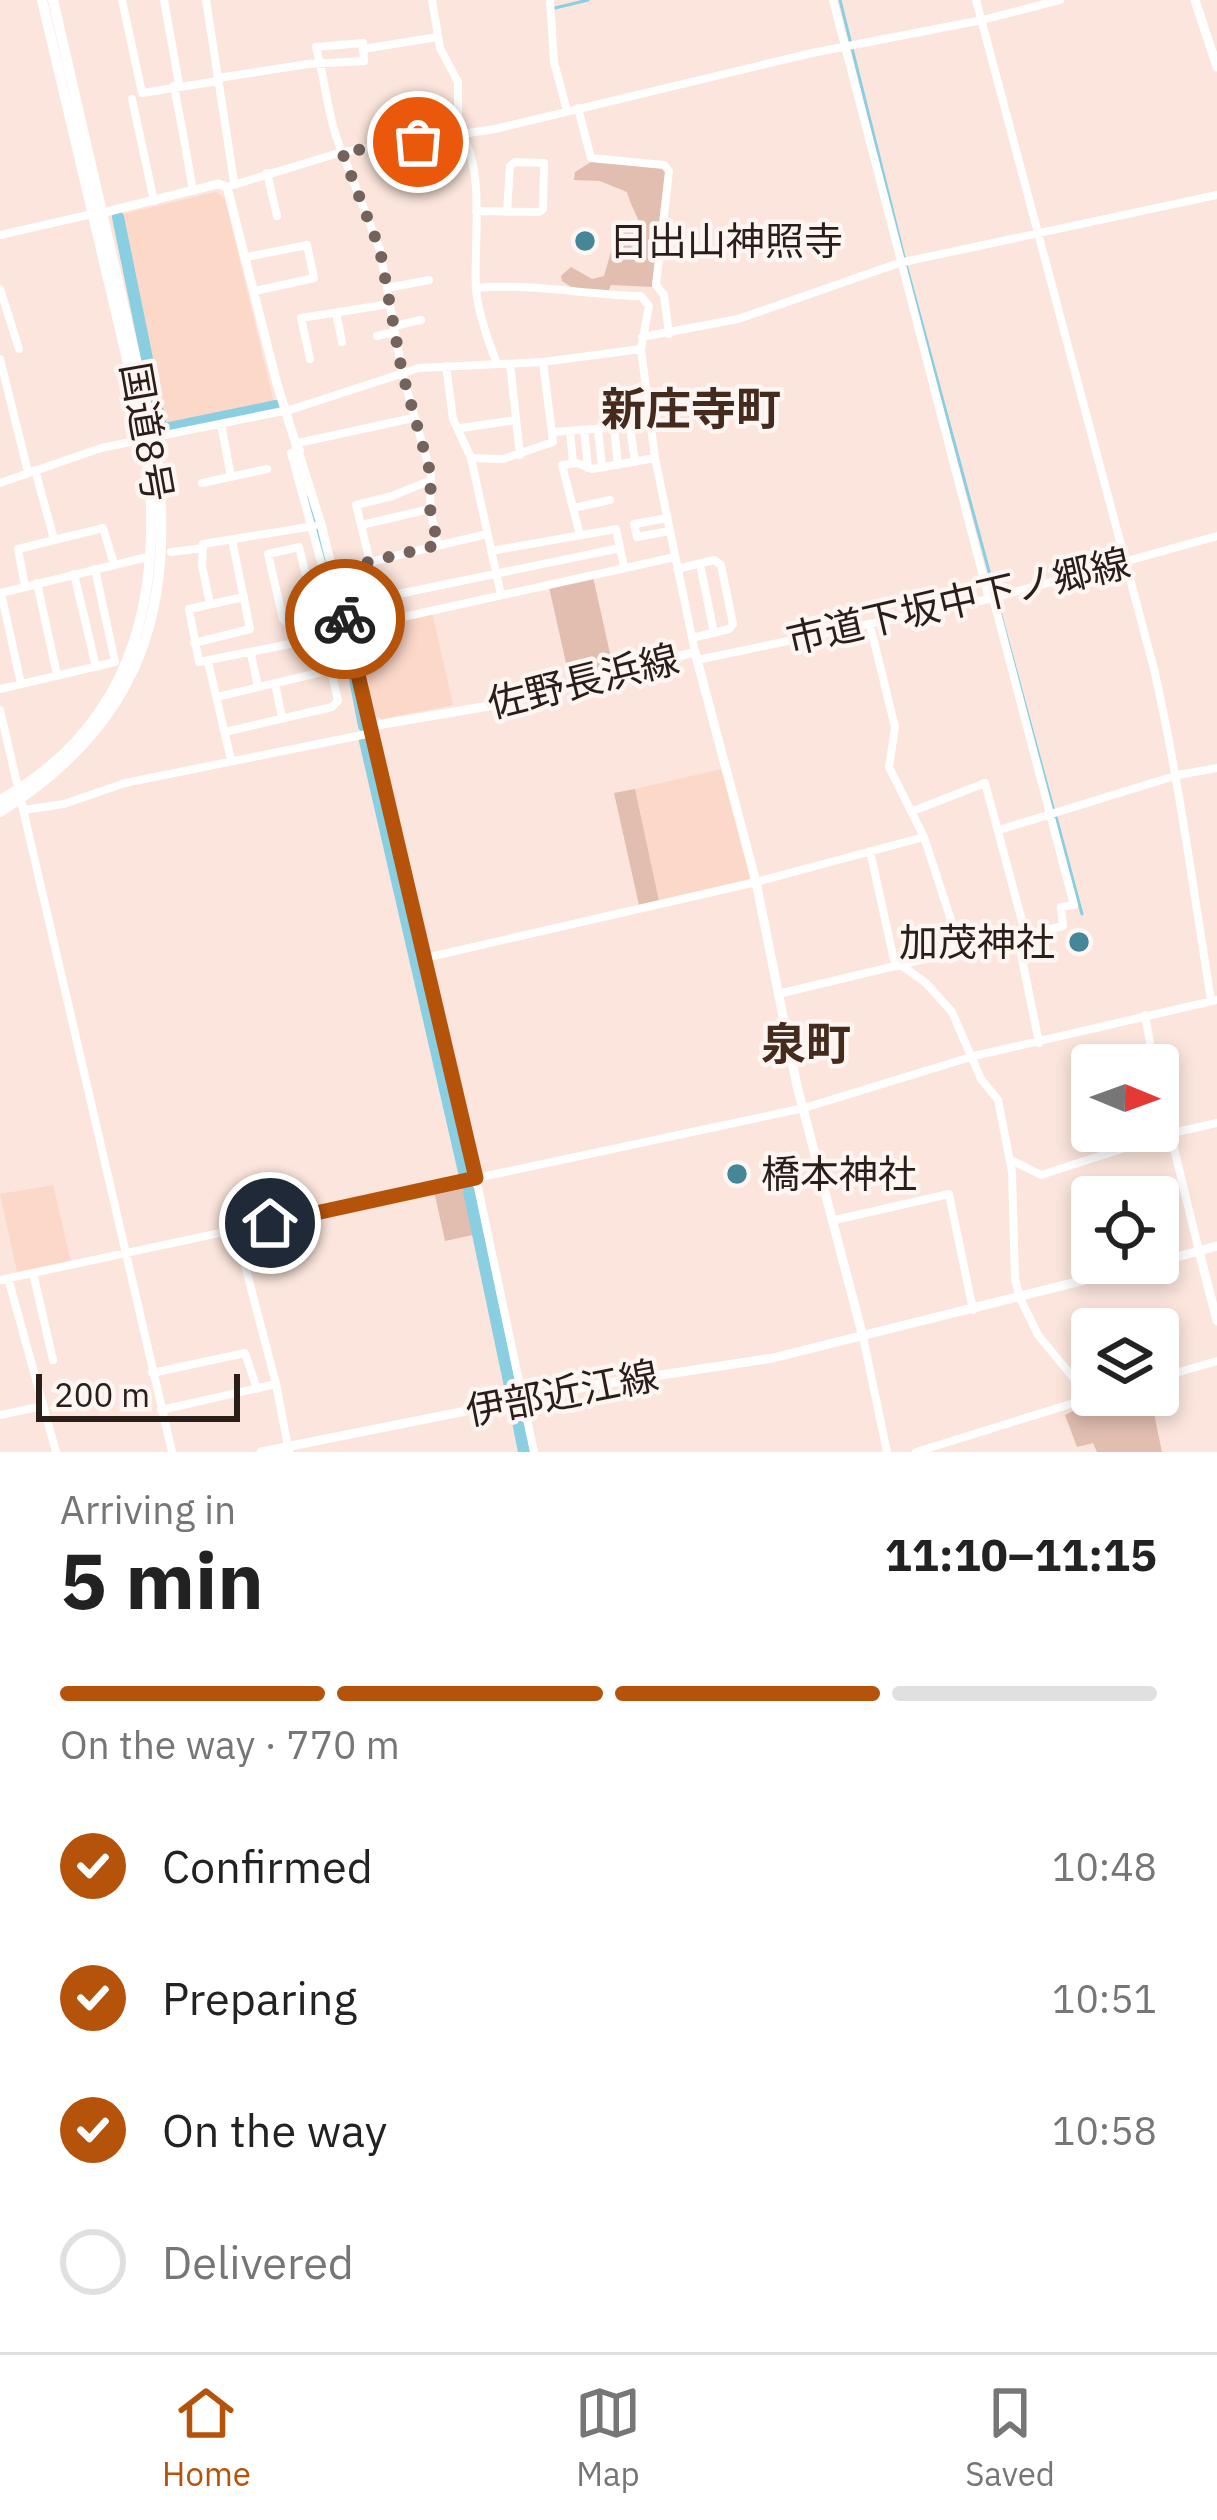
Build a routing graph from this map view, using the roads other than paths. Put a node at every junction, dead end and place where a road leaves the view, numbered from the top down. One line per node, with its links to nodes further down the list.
1 (42, 0): 32 (highway, 国道8号)
2 (53, 0): 32 (highway, 国道8号)
3 (122, 0): 19 (street)
4 (164, 0): 19 (street)
5 (206, 0): 18 (street)
6 (432, 0): 13 (street)
7 (550, 0): 22 (street)
8 (832, 0): 14 (street)
9 (976, 0): 12 (street)
10 (1060, 0): 12 (street)
11 (1196, 0): 17 (main road)
12 (982, 20): 14 (street); 34 (street)
13 (437, 37): 15 (street); 23 (street)
14 (847, 47): 21 (street); 37 (street)
15 (363, 49): 16 (street); 16 (street)
16 (321, 63): 18 (street); 24 (street)
17 (1217, 68)
18 (218, 79): 19 (street); 26 (street)
19 (176, 85): 27 (street)
20 (132, 99): 29 (street)
21 (578, 108): 22 (street); 47 (street)
22 (567, 111): 23 (street)
23 (462, 135): 24 (street); 30 (street)
24 (342, 152): 25 (street); 39 (street)
25 (267, 173): 26 (street); 33 (street)
26 (230, 184): 27 (main road); 36 (main road)
27 (193, 191): 29 (main road)
28 (1217, 195): 34 (street)
29 (154, 200): 32 (main road)
30 (476, 211): 31 (street); 40 (street)
31 (507, 212): 31 (street)
32 (98, 213): 35 (street); 72 (highway, 国道8号)
33 (277, 216)
34 (1039, 233): 37 (street); 110 (street)
35 (0, 235)
36 (247, 257): 41 (main road); 41 (street)
37 (904, 262): 47 (street); 124 (street)
38 (429, 280): 39 (street)
39 (387, 288): 43 (street)
40 (476, 289): 49 (street); 56 (street)
41 (255, 291): 60 (main road)
42 (0, 292): 51 (street)
43 (390, 304): 44 (street); 46 (street)
44 (336, 313): 50 (street); 54 (street)
45 (421, 320): 46 (street)
46 (394, 329): 48 (street); 59 (street)
47 (669, 334): 49 (street)
48 (376, 336)
49 (642, 337): 52 (street)
50 (342, 342)
51 (19, 349)
52 (640, 350): 55 (street); 64 (street)
53 (0, 359): 83 (street)
54 (310, 359)
55 (543, 362): 57 (street); 71 (street)
56 (496, 364): 57 (street); 58 (street)
57 (510, 364): 62 (street)
58 (446, 366): 59 (street); 66 (street)
59 (402, 372): 60 (street); 61 (street)
60 (286, 410): 63 (street); 73 (main road)
61 (413, 418): 73 (street); 85 (street)
62 (516, 419): 66 (street); 74 (street)
63 (220, 424): 72 (street); 84 (street)
64 (650, 424): 65 (street); 76 (street)
65 (630, 427): 67 (street); 77 (street)
66 (461, 428): 75 (street)
67 (614, 428): 68 (street); 79 (street)
68 (598, 429): 70 (street); 80 (street)
69 (570, 430): 70 (street); 71 (street); 78 (street)
70 (584, 430): 81 (street)
71 (552, 432): 74 (street)
72 (149, 439): 83 (street); 151 (highway, 国道8号)
73 (297, 449): 92 (main road)
74 (520, 455): 75 (street)
75 (471, 458): 96 (street)
76 (655, 458): 77 (street); 91 (street)
77 (634, 462): 79 (street)
78 (573, 464): 81 (street); 89 (street)
79 (618, 465): 80 (street)
80 (602, 467): 81 (street)
81 (588, 468)
82 (267, 469): 84 (street)
83 (32, 471): 86 (street); 99 (street)
84 (231, 477): 87 (street)
85 (429, 481): 90 (street); 93 (street)
86 (0, 483)
87 (202, 483)
88 (610, 500): 89 (street)
89 (573, 508): 97 (street)
90 (430, 509): 93 (street); 101 (street)
91 (667, 518): 94 (street); 94 (street)
92 (317, 525): 95 (street); 117 (main road)
93 (361, 525): 109 (street)
94 (669, 531): 107 (street)
95 (264, 534): 100 (street); 106 (street)
96 (487, 534): 101 (street); 104 (street)
97 (580, 535): 103 (street); 104 (street)
98 (1217, 536): 110 (street, 市道下坂中下ノ郷線)
99 (54, 539): 111 (street); 121 (street)
100 (232, 539): 102 (street); 123 (street)
101 (438, 545): 109 (street)
102 (203, 548): 105 (street); 125 (street)
103 (620, 548): 113 (street); 116 (street)
104 (491, 551): 116 (street)
105 (171, 552)
106 (268, 554): 119 (street); 119 (street)
107 (675, 557): 113 (street); 115 (street)
108 (143, 558): 111 (street)
109 (369, 561): 116 (street); 117 (street)
110 (1126, 561): 124 (street, 市道下坂中下ノ郷線); 149 (street)
111 (114, 564): 114 (street)
112 (700, 564): 115 (street); 128 (street); 128 (street)
113 (624, 567): 122 (street)
114 (95, 569): 118 (street); 135 (street)
115 (677, 569): 129 (street)
116 (495, 571): 122 (street)
117 (329, 572): 119 (street); 127 (main road)
118 (74, 574): 120 (street); 135 (street)
119 (307, 577)
120 (37, 583): 121 (street); 137 (street)
121 (25, 586): 139 (street)
122 (501, 595): 127 (street)
123 (244, 597): 125 (street); 130 (street)
124 (994, 597): 126 (street, 市道下坂中下ノ郷線); 154 (street)
125 (210, 604): 130 (street)
126 (870, 625): 132 (street, 市道下坂中下ノ郷線); 152 (street)
127 (345, 630): 134 (main road)
128 (714, 633): 129 (street)
129 (692, 638): 132 (street)
130 (194, 643): 133 (street)
131 (250, 654): 133 (street); 136 (street); 140 (street)
132 (696, 656): 145 (main road, 佐野長浜線); 158 (main road, 佐野長浜線)
133 (208, 662): 142 (street)
134 (358, 664): 136 (street); 145 (main road)
135 (96, 668): 137 (street)
136 (331, 670): 138 (street); 144 (street)
137 (58, 676): 139 (street)
138 (275, 683): 140 (street); 144 (street)
139 (21, 684): 141 (street)
140 (258, 687): 142 (street)
141 (0, 689)
142 (217, 698): 146 (street)
143 (0, 710): 151 (street)
144 (282, 718): 146 (street)
145 (371, 730): 147 (street); 161 (street)
146 (225, 732): 147 (street)
147 (231, 760): 151 (street)
148 (1217, 768): 149 (street)
149 (1178, 775): 154 (street); 164 (street)
150 (0, 800): 151 (highway, 国道8号)
151 (21, 800): 153 (highway, 国道8号); 180 (street)
152 (913, 811): 155 (street); 156 (street)
153 (0, 812)
154 (1049, 814): 155 (street); 159 (street)
155 (999, 830): 159 (street)
156 (924, 837): 157 (street); 160 (street)
157 (871, 851): 158 (street); 162 (street)
158 (756, 882): 161 (street); 163 (main road, 佐野長浜線)
159 (1022, 937): 160 (street); 166 (street)
160 (956, 951): 162 (street)
161 (424, 958): 175 (street)
162 (898, 964): 163 (street); 168 (street)
163 (778, 994): 169 (main road, 佐野長浜線)
164 (1214, 1000): 165 (street)
165 (1144, 1016): 166 (street); 167 (street)
166 (1039, 1043): 168 (street)
167 (1150, 1044)
168 (974, 1056): 169 (street); 174 (street)
169 (804, 1108): 175 (street); 176 (main road, 佐野長浜線)
170 (1217, 1123): 171 (street)
171 (1179, 1132)
172 (1112, 1152): 174 (street)
173 (1173, 1152): 179 (street)
174 (1010, 1159): 185 (street)
175 (476, 1178): 177 (street); 196 (street)
176 (835, 1220): 186 (street); 188 (main road, 佐野長浜線)
177 (236, 1231): 180 (street); 194 (street)
178 (1217, 1246): 179 (main road)
179 (1199, 1251): 181 (main road); 187 (main road)
180 (125, 1252): 182 (street); 193 (street)
181 (1179, 1256)
182 (33, 1273): 183 (street); 189 (street)
183 (4, 1279): 198 (street)
184 (1073, 1284): 185 (main road)
185 (1020, 1298): 186 (main road); 191 (street)
186 (973, 1310): 188 (main road)
187 (1217, 1321)
188 (863, 1337): 196 (main road, 伊部近江線); 206 (street)
189 (53, 1360)
190 (1217, 1361): 192 (street)
191 (1071, 1370)
192 (1179, 1372)
193 (152, 1373): 195 (street); 199 (street)
194 (276, 1384): 195 (street); 201 (street)
195 (256, 1389): 199 (street)
196 (523, 1400): 201 (main road, 伊部近江線); 205 (street)
197 (1071, 1404): 207 (street)
198 (44, 1406): 200 (street); 202 (street)
199 (161, 1410): 203 (street)
200 (0, 1414)
201 (289, 1450): 204 (main road, 伊部近江線)
202 (56, 1452)
203 (172, 1452)
204 (261, 1452)
205 (534, 1452)
206 (886, 1452)
207 (916, 1452)

